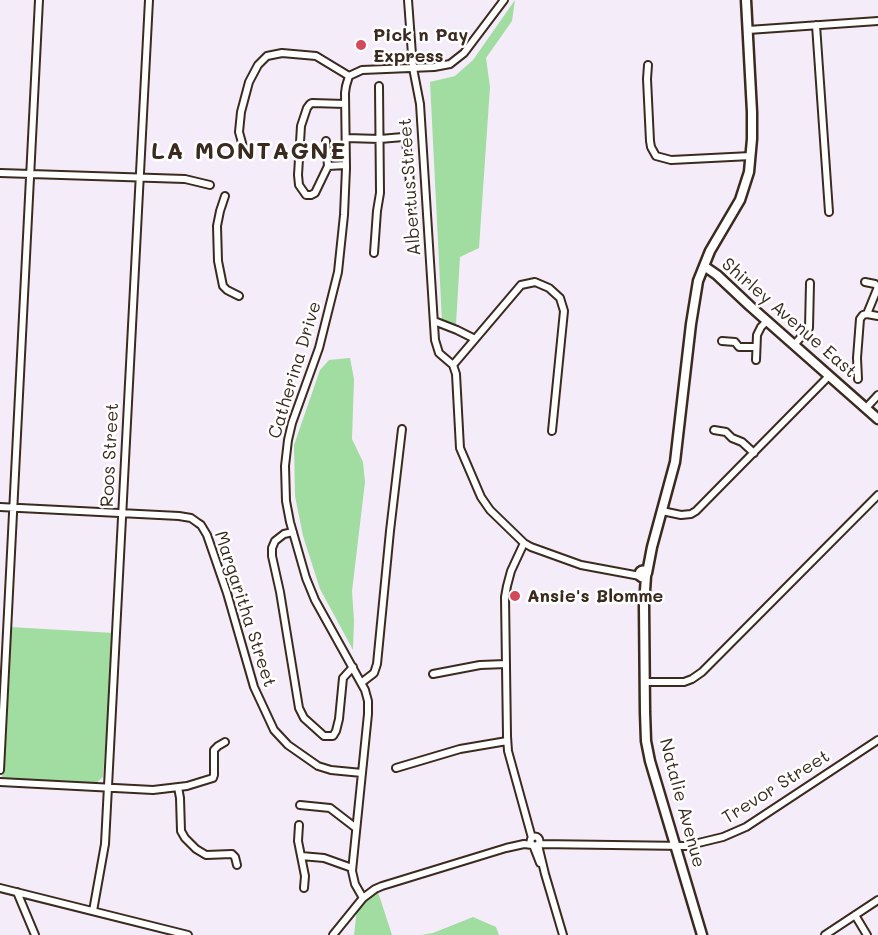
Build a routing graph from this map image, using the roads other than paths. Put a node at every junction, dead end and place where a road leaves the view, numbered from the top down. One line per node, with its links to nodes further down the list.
1 (39, 0): 22 (street)
2 (148, 0): 23 (street, Roos Street)
3 (408, 0): 10 (street, Albertus Street)
4 (504, 0): 10 (street)
5 (746, 0): 8 (street)
6 (878, 21): 7 (street)
7 (816, 25): 8 (street); 27 (street)
8 (748, 30): 18 (street)
9 (648, 65): 18 (street)
10 (413, 68): 11 (street); 35 (street, Albertus Street)
11 (350, 76): 13 (street, Catherina Drive); 17 (street)
12 (380, 86): 15 (street)
13 (345, 104): 14 (street, Catherina Drive); 20 (street)
14 (346, 138): 15 (street); 19 (street, Catherina Drive)
15 (380, 139): 26 (street); 28 (street)
16 (326, 141): 20 (street)
17 (244, 150)
18 (751, 156): 29 (street)
19 (346, 165): 20 (street); 57 (street, Catherina Drive)
20 (328, 166)
21 (0, 173): 22 (street)
22 (30, 174): 23 (street); 54 (street)
23 (140, 177): 24 (street); 56 (street, Roos Street)
24 (210, 185)
25 (225, 196): 32 (street)
26 (412, 205)
27 (830, 212)
28 (374, 253)
29 (704, 266): 36 (street, Shirley Avenue East); 55 (street)
30 (865, 282): 33 (street)
31 (810, 283): 39 (street)
32 (239, 296)
33 (867, 314): 34 (street); 44 (street)
34 (878, 316)
35 (434, 321): 37 (street); 42 (street, Albertus Street)
36 (767, 321): 39 (street, Shirley Avenue East); 40 (street)
37 (475, 339): 42 (street); 50 (street)
38 (722, 341): 40 (street)
39 (794, 345): 43 (street, Shirley Avenue East)
40 (756, 347): 41 (street)
41 (756, 360)
42 (453, 365): 58 (street)
43 (829, 376): 46 (street, Shirley Avenue East); 51 (street)
44 (858, 379)
45 (878, 395): 46 (street)
46 (866, 408): 47 (street, Shirley Avenue East)
47 (878, 419)
48 (402, 429): 64 (street)
49 (714, 430): 51 (street)
50 (552, 431)
51 (754, 453): 55 (street)
52 (878, 495): 63 (street)
53 (0, 507): 54 (street, Margaritha Street)
54 (13, 508): 56 (street, Margaritha Street); 69 (street)
55 (662, 511): 59 (street)
56 (122, 513): 70 (street, Margaritha Street); 73 (street, Roos Street)
57 (293, 532): 61 (street, Catherina Drive); 61 (street)
58 (524, 543): 59 (street); 60 (street)
59 (643, 574): 63 (street, Natalie Avenue)
60 (506, 664): 62 (street); 66 (street)
61 (353, 667): 64 (street, Catherina Drive)
62 (433, 674)
63 (645, 682): 78 (street, Natalie Avenue)
64 (361, 683): 70 (street, Catherina Drive)
65 (878, 740): 78 (street, Trevor Street)
66 (507, 741): 68 (street); 77 (street)
67 (225, 742): 72 (street)
68 (396, 768)
69 (0, 770)
70 (362, 773): 76 (street, Catherina Drive)
71 (0, 782): 73 (street)
72 (178, 787): 73 (street); 80 (street)
73 (108, 788): 87 (street, Roos Street)
74 (300, 805): 76 (street)
75 (299, 825): 79 (street)
76 (356, 828): 81 (street, Catherina Drive)
77 (535, 841): 78 (street, Trevor Street); 85 (street, Trevor Street); 94 (street)
78 (676, 846): 95 (street, Natalie Avenue)
79 (301, 856): 81 (street); 83 (street)
80 (237, 865)
81 (352, 868): 85 (street, Catherina Drive)
82 (0, 888): 84 (street)
83 (304, 888)
84 (17, 892): 87 (street); 90 (street)
85 (363, 898): 93 (street, Trevor Street)
86 (878, 900): 88 (street)
87 (93, 911): 89 (street)
88 (855, 915): 96 (street); 97 (street)
89 (155, 927): 91 (street); 92 (street)
90 (35, 935)
91 (158, 935)
92 (188, 935)
93 (333, 935)
94 (563, 935)
95 (702, 935)
96 (825, 935)
97 (867, 935)

